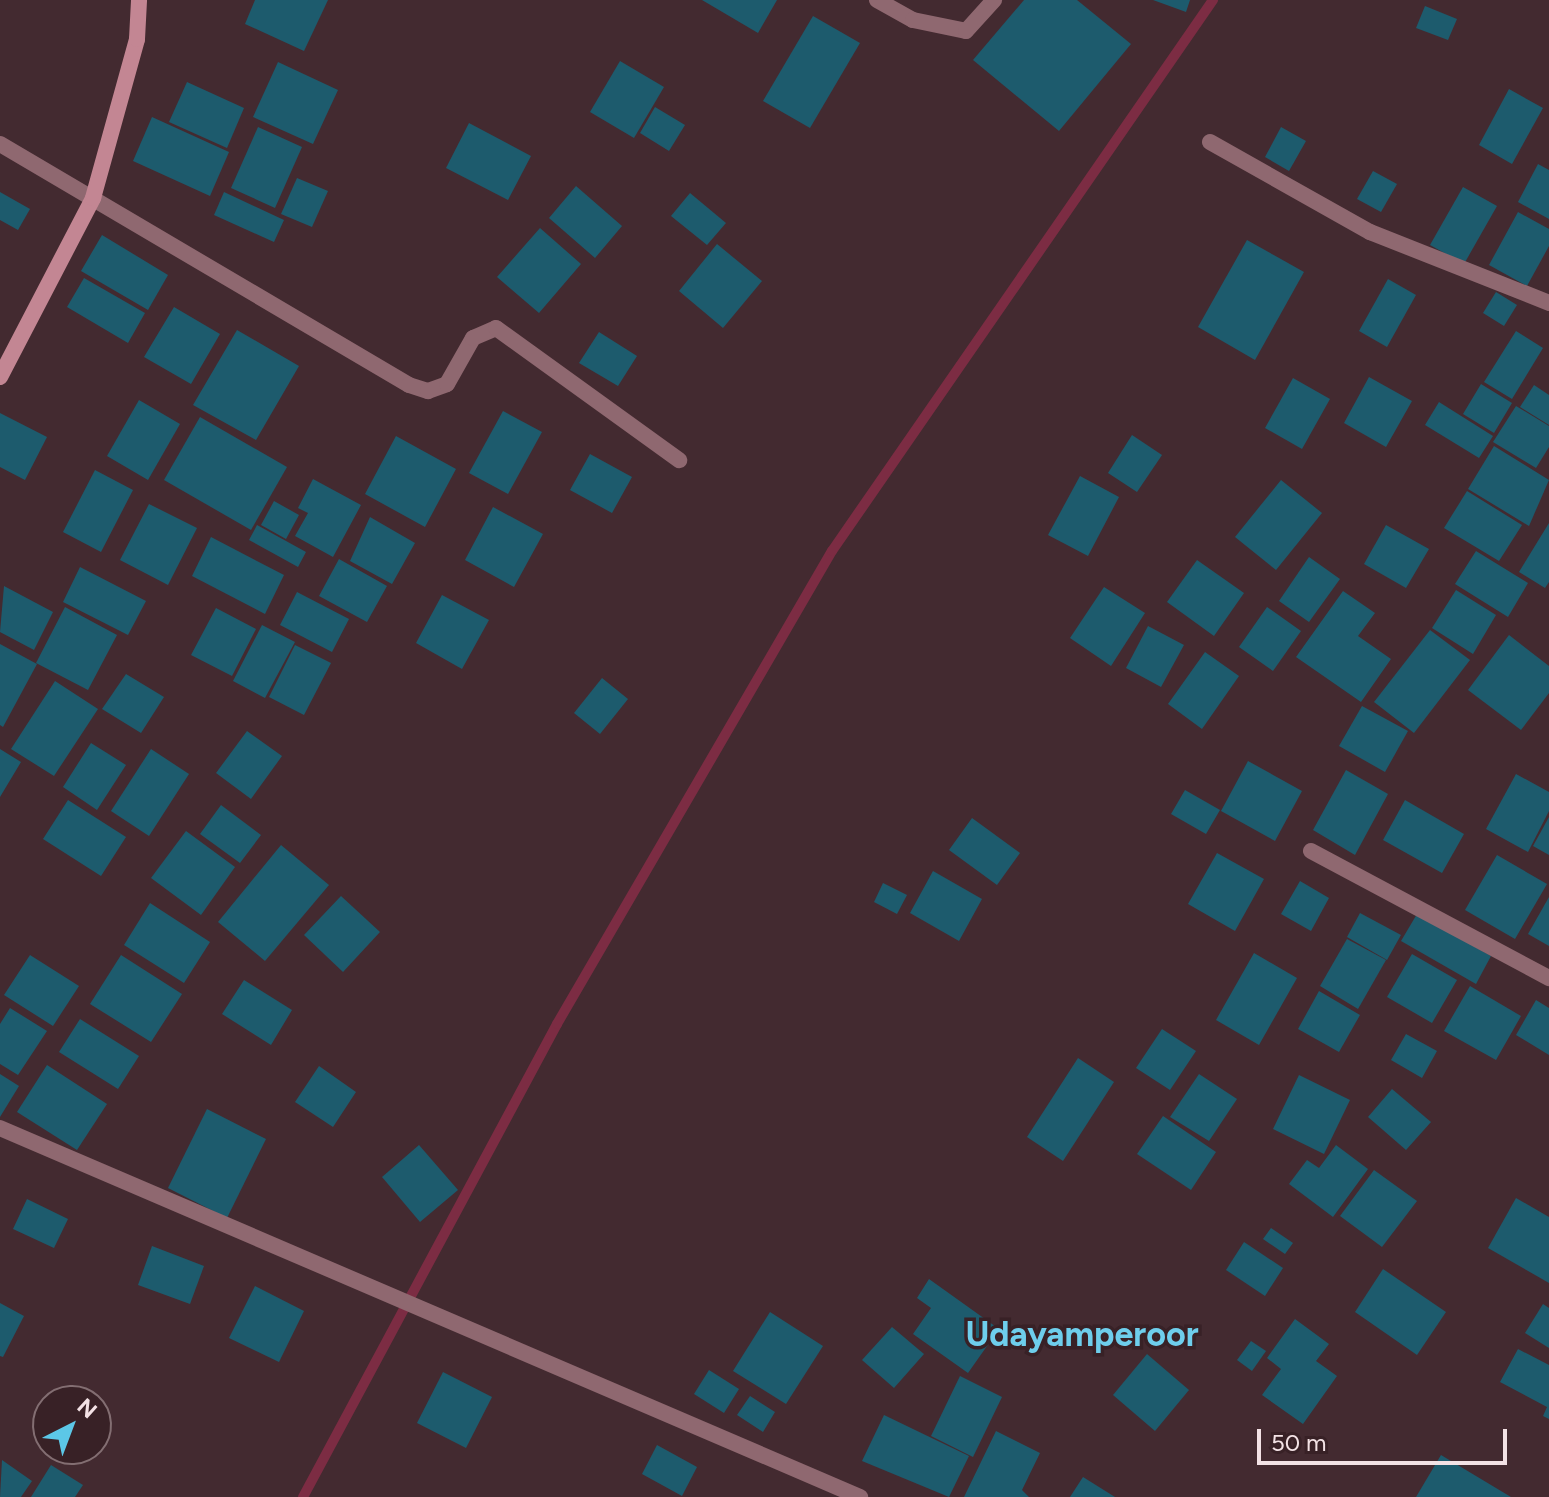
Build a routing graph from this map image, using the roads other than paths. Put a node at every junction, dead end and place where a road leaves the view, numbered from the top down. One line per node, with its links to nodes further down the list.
1 (139, 0): 6 (main road)
2 (877, 0): 3 (street)
3 (994, 0)
4 (1210, 142): 7 (street)
5 (0, 144): 6 (street)
6 (93, 198): 8 (main road); 9 (street)
7 (1549, 303)
8 (0, 377)
9 (679, 460)
10 (1311, 851): 11 (street)
11 (1549, 978)
12 (0, 1128): 13 (street)
13 (860, 1497)

